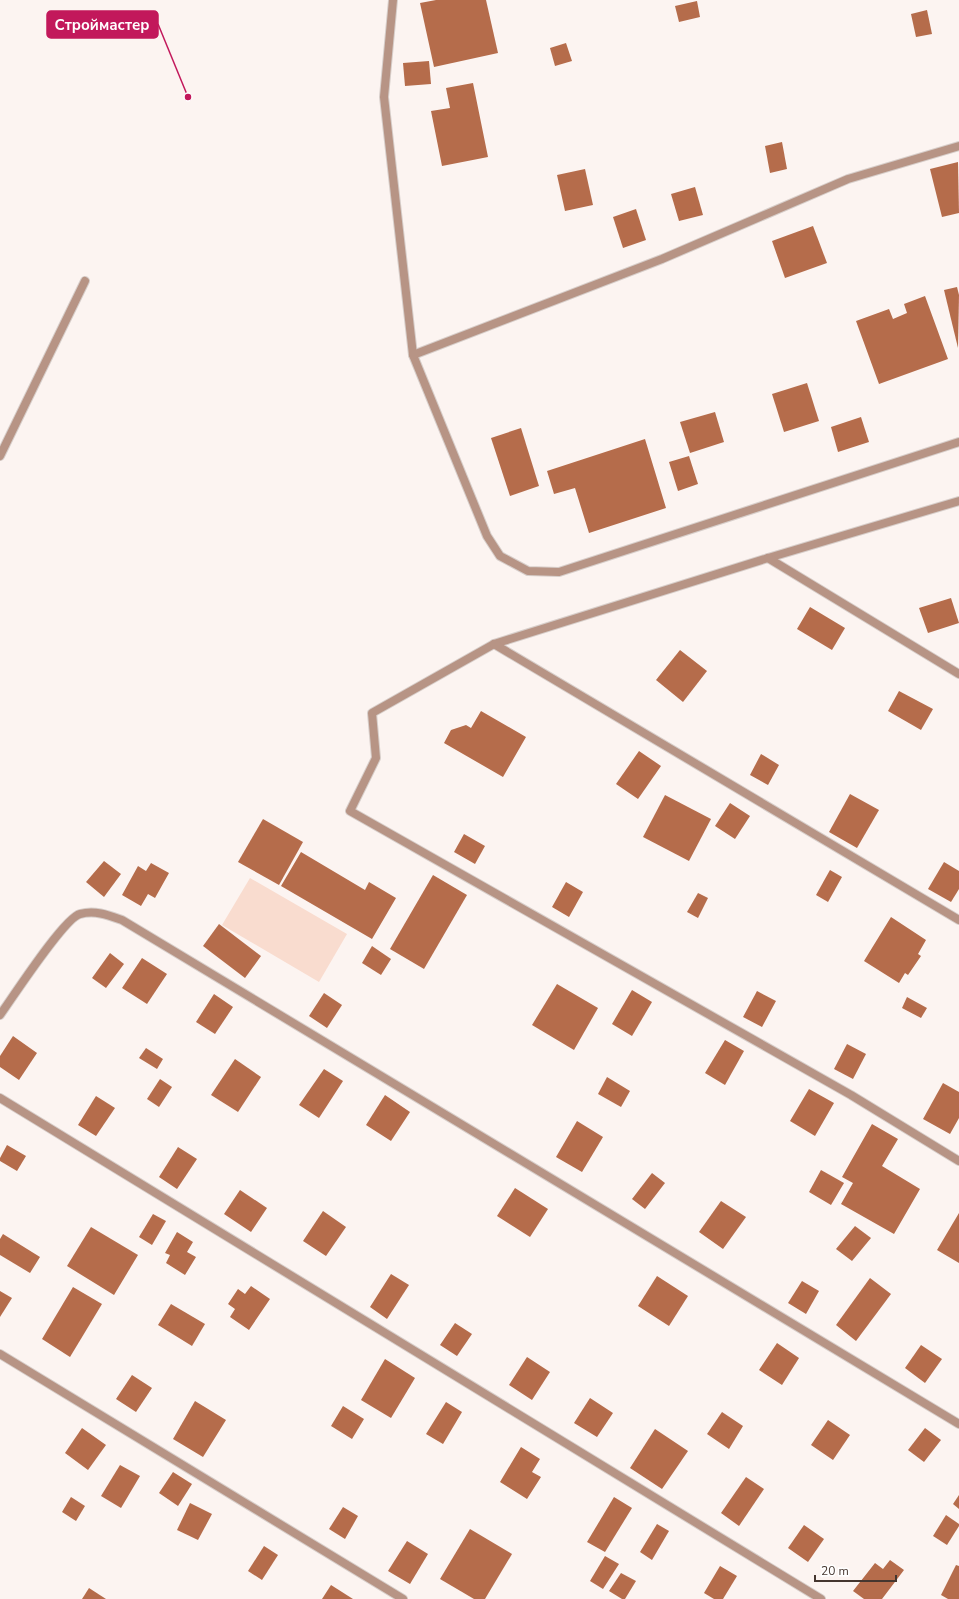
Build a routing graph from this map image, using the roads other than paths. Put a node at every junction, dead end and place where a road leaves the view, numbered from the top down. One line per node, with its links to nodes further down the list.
1 (393, 0): 4 (lane)
2 (959, 146): 4 (lane)
3 (85, 281): 6 (lane)
4 (413, 355): 5 (lane)
5 (959, 442)
6 (0, 456)
7 (959, 500): 8 (lane)
8 (768, 558): 9 (lane); 10 (lane)
9 (494, 644): 11 (lane); 14 (lane)
10 (959, 674)
11 (959, 920)
12 (0, 1015): 16 (lane)
13 (0, 1098): 18 (lane)
14 (959, 1162)
15 (0, 1354): 17 (lane)
16 (959, 1424)
17 (403, 1599)
18 (821, 1599)

